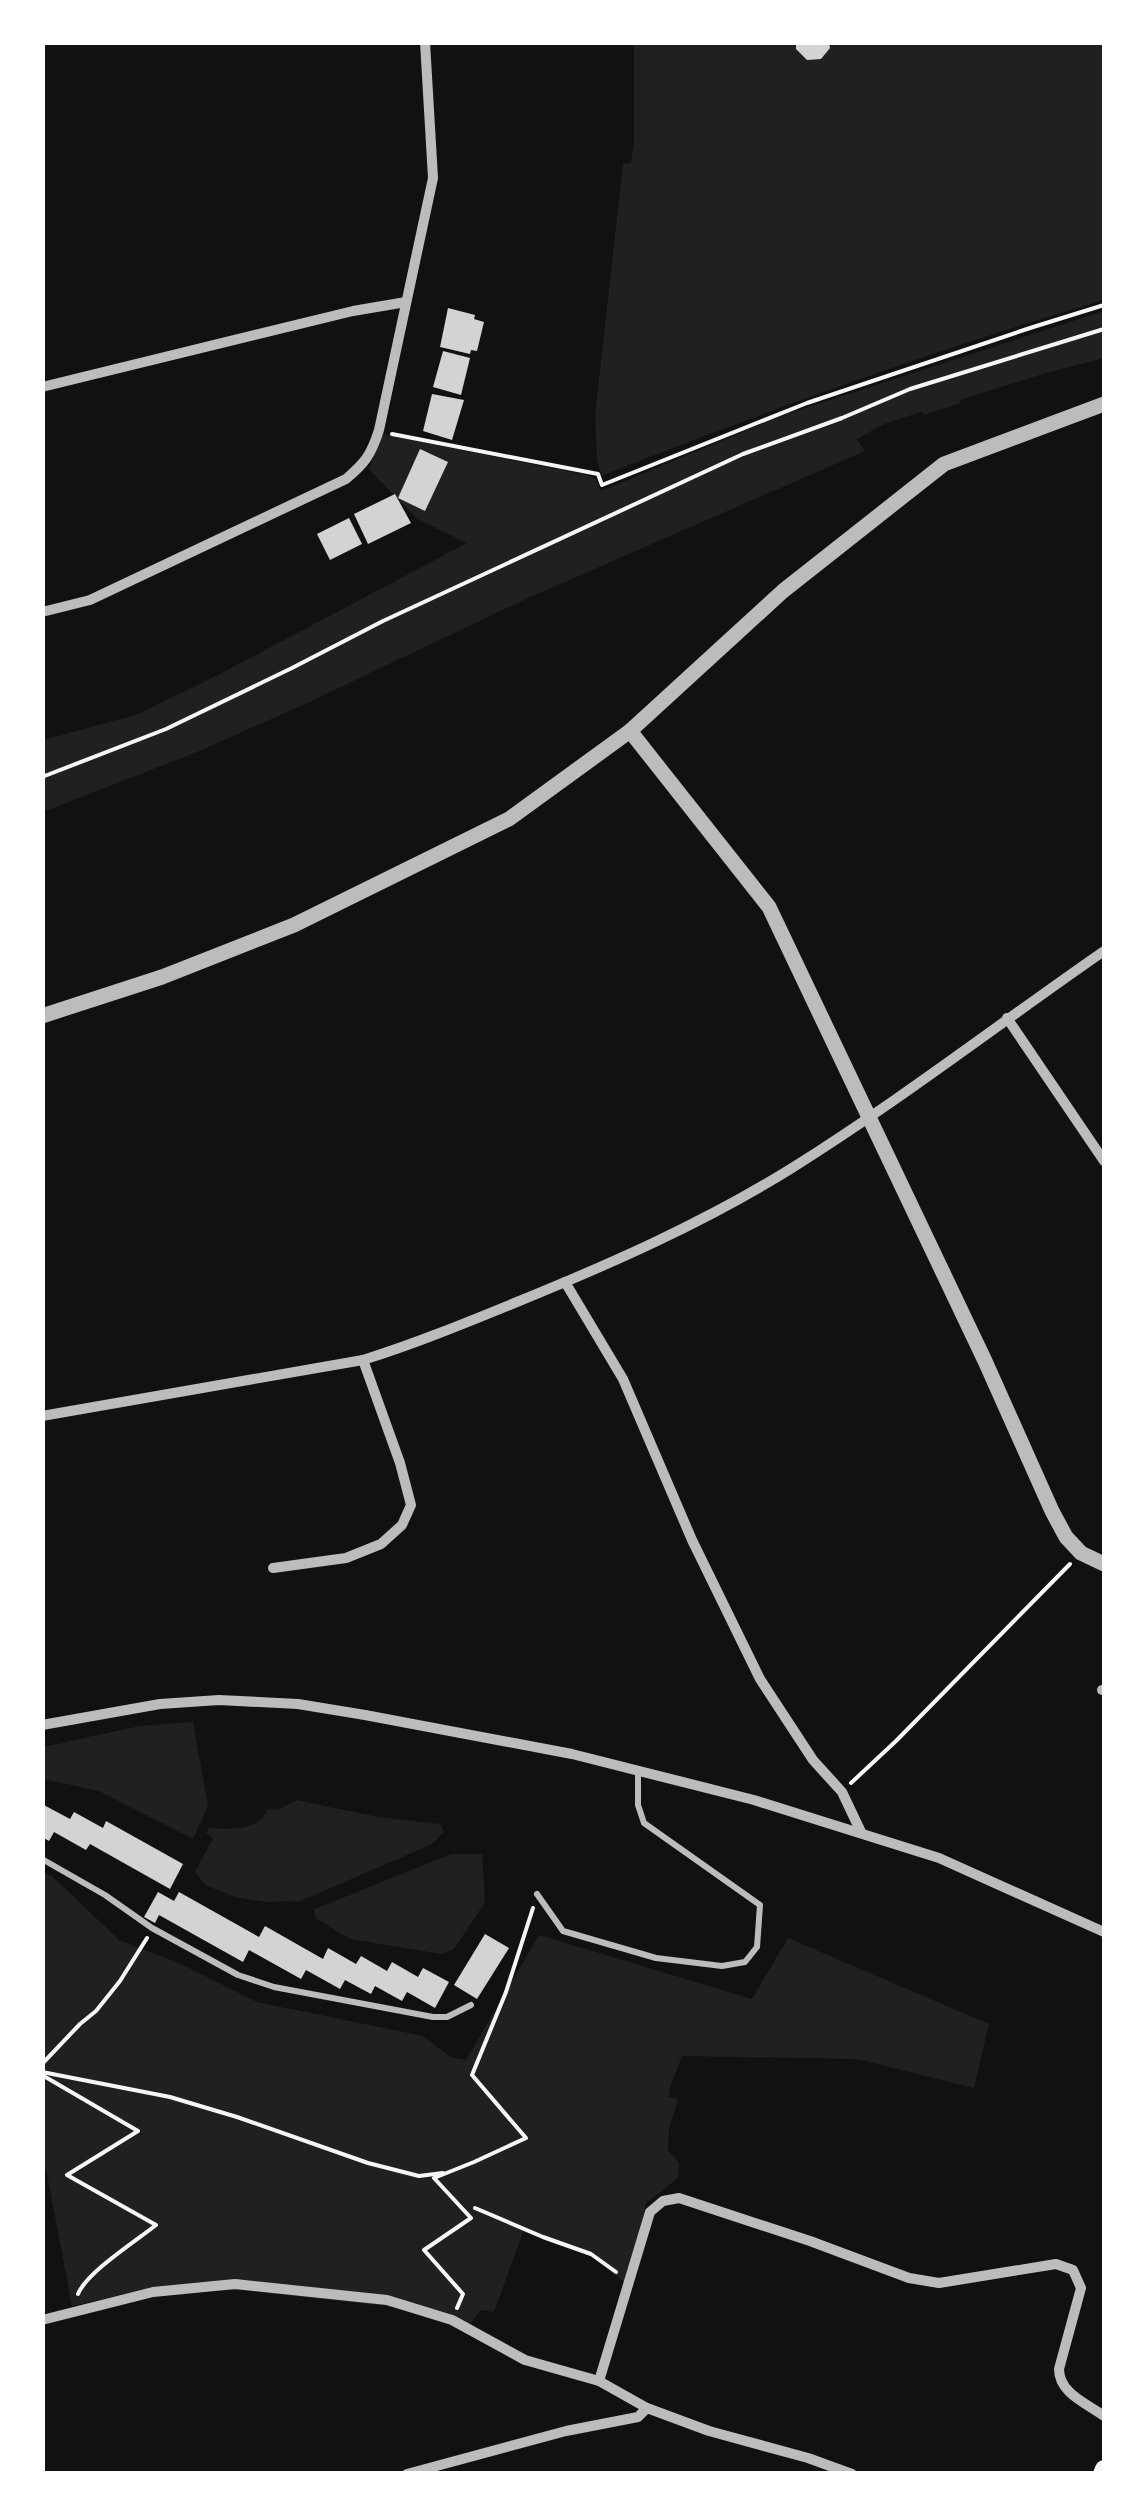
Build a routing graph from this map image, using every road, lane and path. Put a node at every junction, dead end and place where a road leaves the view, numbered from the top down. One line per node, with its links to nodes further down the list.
1 (426, 42): 2 (street)
2 (406, 302): 5 (street); 7 (street)
3 (1104, 306): 7 (path)
4 (1104, 329): 10 (path)
5 (42, 388)
6 (1104, 404): 9 (street)
7 (378, 430): 8 (street)
8 (42, 612)
9 (630, 731): 12 (street); 14 (street)
10 (42, 776)
11 (1104, 952): 13 (street)
12 (42, 1016)
13 (1007, 1018): 14 (street); 15 (street)
14 (869, 1117): 16 (street); 19 (street)
15 (1104, 1160)
16 (565, 1282): 17 (street); 24 (street)
17 (363, 1360): 18 (street); 21 (street)
18 (42, 1416)
19 (1080, 1553): 20 (street); 24 (path)
20 (1104, 1564)
21 (272, 1568)
22 (42, 1725): 23 (street)
23 (638, 1771): 25 (street); 27 (lane)
24 (842, 1792): 25 (street)
25 (862, 1832): 29 (street)
26 (42, 1859): 28 (lane)
27 (537, 1894): 33 (path)
28 (152, 1928): 30 (lane); 31 (path)
29 (1104, 1932)
30 (472, 2006)
31 (42, 2064)
32 (42, 2074): 33 (path); 36 (path)
33 (452, 2171): 38 (path)
34 (475, 2208): 35 (path)
35 (629, 2282): 39 (street); 41 (street)
36 (71, 2313): 37 (street); 38 (street)
37 (42, 2320)
38 (452, 2320): 39 (street)
39 (599, 2382): 40 (street)
40 (648, 2408): 42 (street); 43 (street)
41 (1104, 2416)
42 (407, 2474)
43 (852, 2474)

